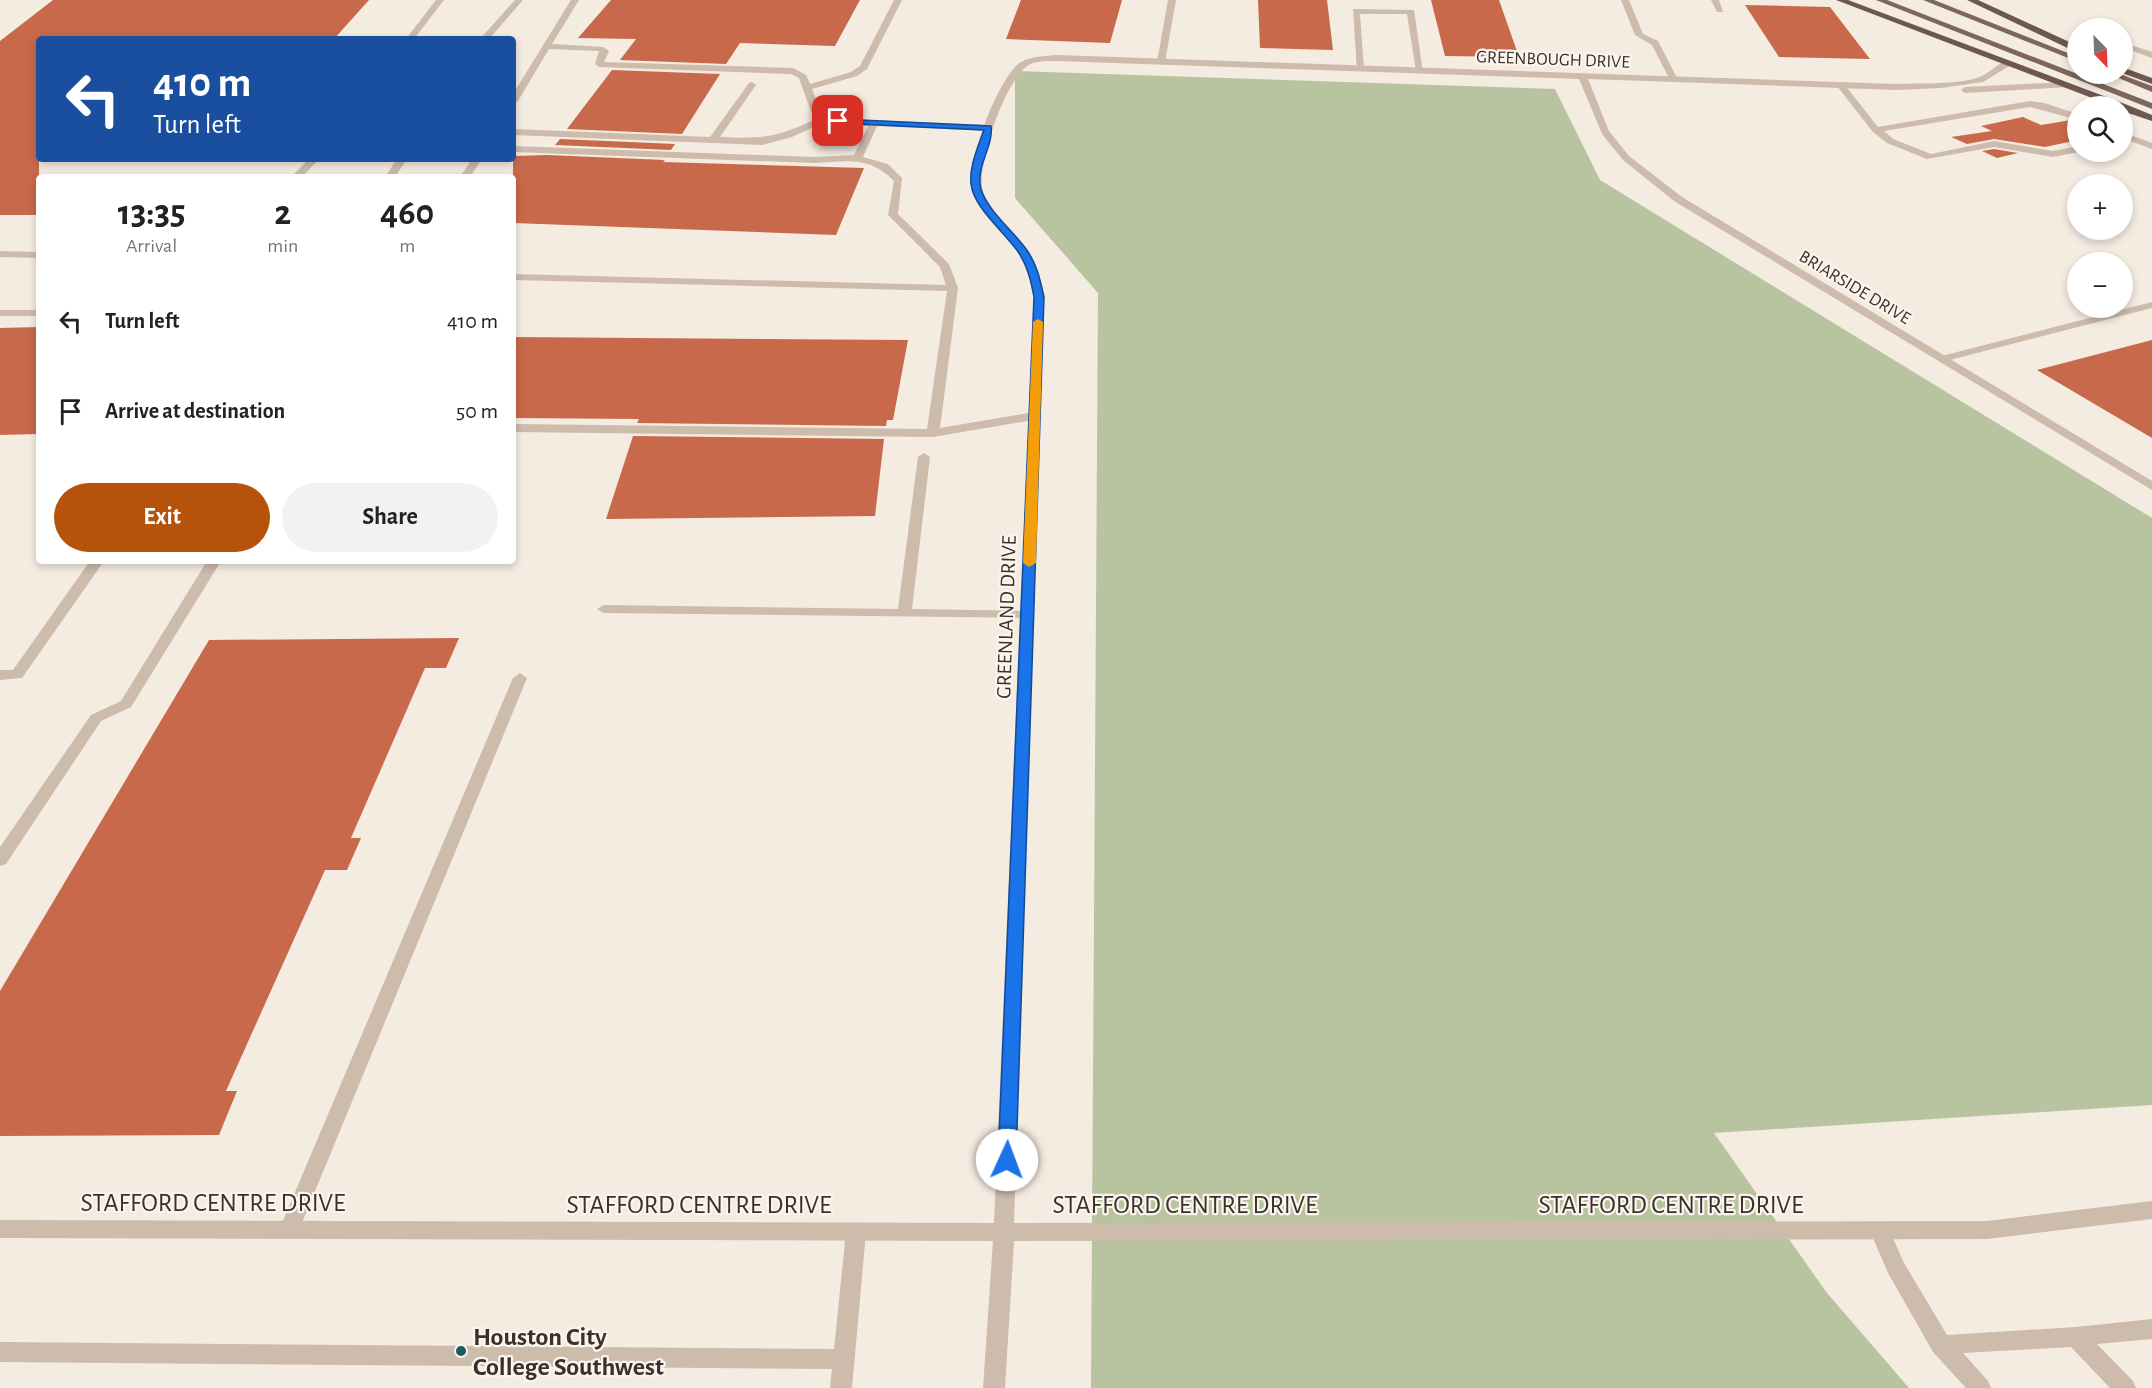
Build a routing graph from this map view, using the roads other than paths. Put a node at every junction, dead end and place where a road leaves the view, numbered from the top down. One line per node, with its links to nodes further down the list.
1 (440, 0): 13 (street)
2 (519, 0): 14 (street)
3 (575, 0): 16 (street)
4 (898, 0): 33 (street)
5 (1172, 0): 20 (street)
6 (1625, 0): 27 (street)
7 (1715, 0): 12 (street)
8 (1840, 0): 21 (highway)
9 (1880, 0): 38 (main road)
10 (1927, 0): 19 (main road)
11 (1971, 0): 15 (highway)
12 (1720, 9)
13 (412, 36)
14 (487, 36)
15 (2067, 45)
16 (547, 46): 33 (street); 36 (street)
17 (2133, 48): 18 (street)
18 (2152, 55)
19 (2067, 56)
20 (1161, 62): 22 (street, GREENLAND DRIVE); 44 (street, GREENLAND DRIVE)
21 (2008, 63): 31 (highway); 34 (street, GREENBOUGH DRIVE)
22 (1209, 64): 23 (street, GREENBOUGH DRIVE)
23 (1360, 69): 24 (street, GREENBOUGH DRIVE); 24 (street)
24 (1420, 71): 26 (street, GREENBOUGH DRIVE)
25 (2133, 74): 28 (highway)
26 (1583, 77): 27 (street, GREENBOUGH DRIVE); 64 (street, BRIARSIDE DRIVE)
27 (1674, 80): 32 (street, GREENBOUGH DRIVE)
28 (2152, 81)
29 (2133, 82): 35 (main road)
30 (752, 85): 49 (street)
31 (2066, 85): 34 (street, GREENBOUGH DRIVE); 37 (highway)
32 (1841, 86): 34 (street, GREENBOUGH DRIVE); 45 (street)
33 (807, 87): 42 (street)
34 (1896, 87)
35 (2152, 89)
36 (516, 96)
37 (2094, 96)
38 (2152, 106)
39 (2133, 111): 41 (highway)
40 (2067, 113): 45 (street)
41 (2152, 118)
42 (819, 121): 43 (street); 49 (street)
43 (874, 123): 44 (street); 54 (street)
44 (988, 128): 65 (street, GREENLAND DRIVE)
45 (1876, 130): 53 (street)
46 (516, 132): 49 (street)
47 (2152, 134): 48 (street)
48 (2133, 137)
49 (713, 140)
50 (2133, 140): 51 (street)
51 (2152, 146)
52 (516, 149): 54 (street)
53 (2067, 151)
54 (858, 158): 60 (street)
55 (311, 162): 56 (street)
56 (299, 174)
57 (0, 255): 58 (street)
58 (36, 255)
59 (516, 277): 60 (street)
60 (953, 288): 67 (street)
61 (2152, 305): 64 (street)
62 (0, 313): 63 (street)
63 (36, 313)
64 (1942, 359): 69 (street, BRIARSIDE DRIVE)
65 (1035, 416): 67 (street); 74 (street, GREENLAND DRIVE)
66 (516, 429): 67 (street)
67 (933, 433)
68 (924, 458): 73 (street)
69 (2152, 486)
70 (95, 564): 75 (street)
71 (212, 564): 77 (street)
72 (604, 609): 73 (street)
73 (904, 614): 74 (street)
74 (1027, 615): 81 (street, GREENLAND DRIVE)
75 (0, 675)
76 (520, 678): 80 (street)
77 (0, 860)
78 (2152, 1210): 82 (street, STAFFORD CENTRE DRIVE)
79 (0, 1229): 80 (street, STAFFORD CENTRE DRIVE)
80 (289, 1230): 83 (street, STAFFORD CENTRE DRIVE)
81 (1004, 1231): 82 (street, STAFFORD CENTRE DRIVE); 83 (street, STAFFORD CENTRE DRIVE); 90 (street, GREENLAND DRIVE)
82 (1880, 1231): 86 (street)
83 (856, 1232): 88 (street)
84 (2152, 1329): 85 (street)
85 (2076, 1338): 86 (street); 92 (street)
86 (1941, 1345): 91 (street)
87 (0, 1352): 88 (street)
88 (844, 1359): 89 (street)
89 (841, 1388)
90 (994, 1388)
91 (1980, 1388)
92 (2125, 1388)

